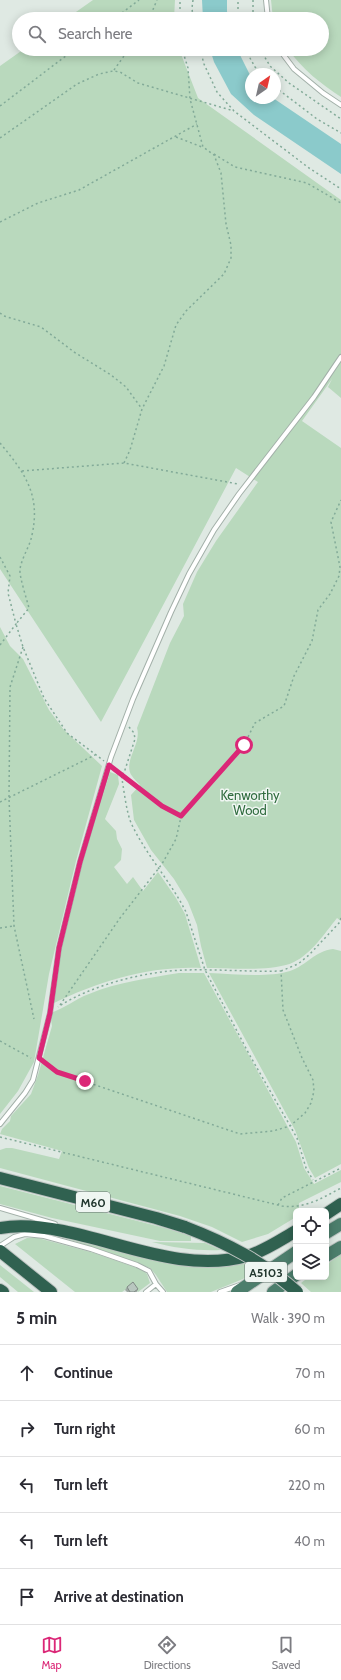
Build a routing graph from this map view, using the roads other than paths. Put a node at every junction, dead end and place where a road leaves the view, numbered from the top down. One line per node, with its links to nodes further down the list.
1 (266, 0): 2 (lane)
2 (267, 12)
3 (284, 56): 4 (lane)
4 (341, 105)
5 (341, 357): 6 (lane)
6 (0, 1124)
7 (0, 1178): 32 (highway, M60, bridge)
8 (341, 1204): 10 (highway)
9 (0, 1208): 15 (lane)
10 (329, 1212)
11 (341, 1224): 13 (highway)
12 (0, 1228): 15 (highway)
13 (329, 1231)
14 (293, 1233): 15 (highway)
15 (90, 1236)
16 (0, 1246): 23 (lane)
17 (341, 1247): 20 (highway)
18 (4, 1254): 26 (highway)
19 (293, 1254): 22 (highway, A5103)
20 (329, 1254)
21 (293, 1277): 31 (highway, A5103)
22 (250, 1283): 29 (lane); 30 (highway, A5103)
23 (156, 1284): 27 (lane); 28 (lane)
24 (0, 1290): 25 (highway)
25 (3, 1292)
26 (51, 1292)
27 (146, 1292)
28 (163, 1292)
29 (220, 1292)
30 (237, 1292)
31 (273, 1292)
32 (297, 1292)

